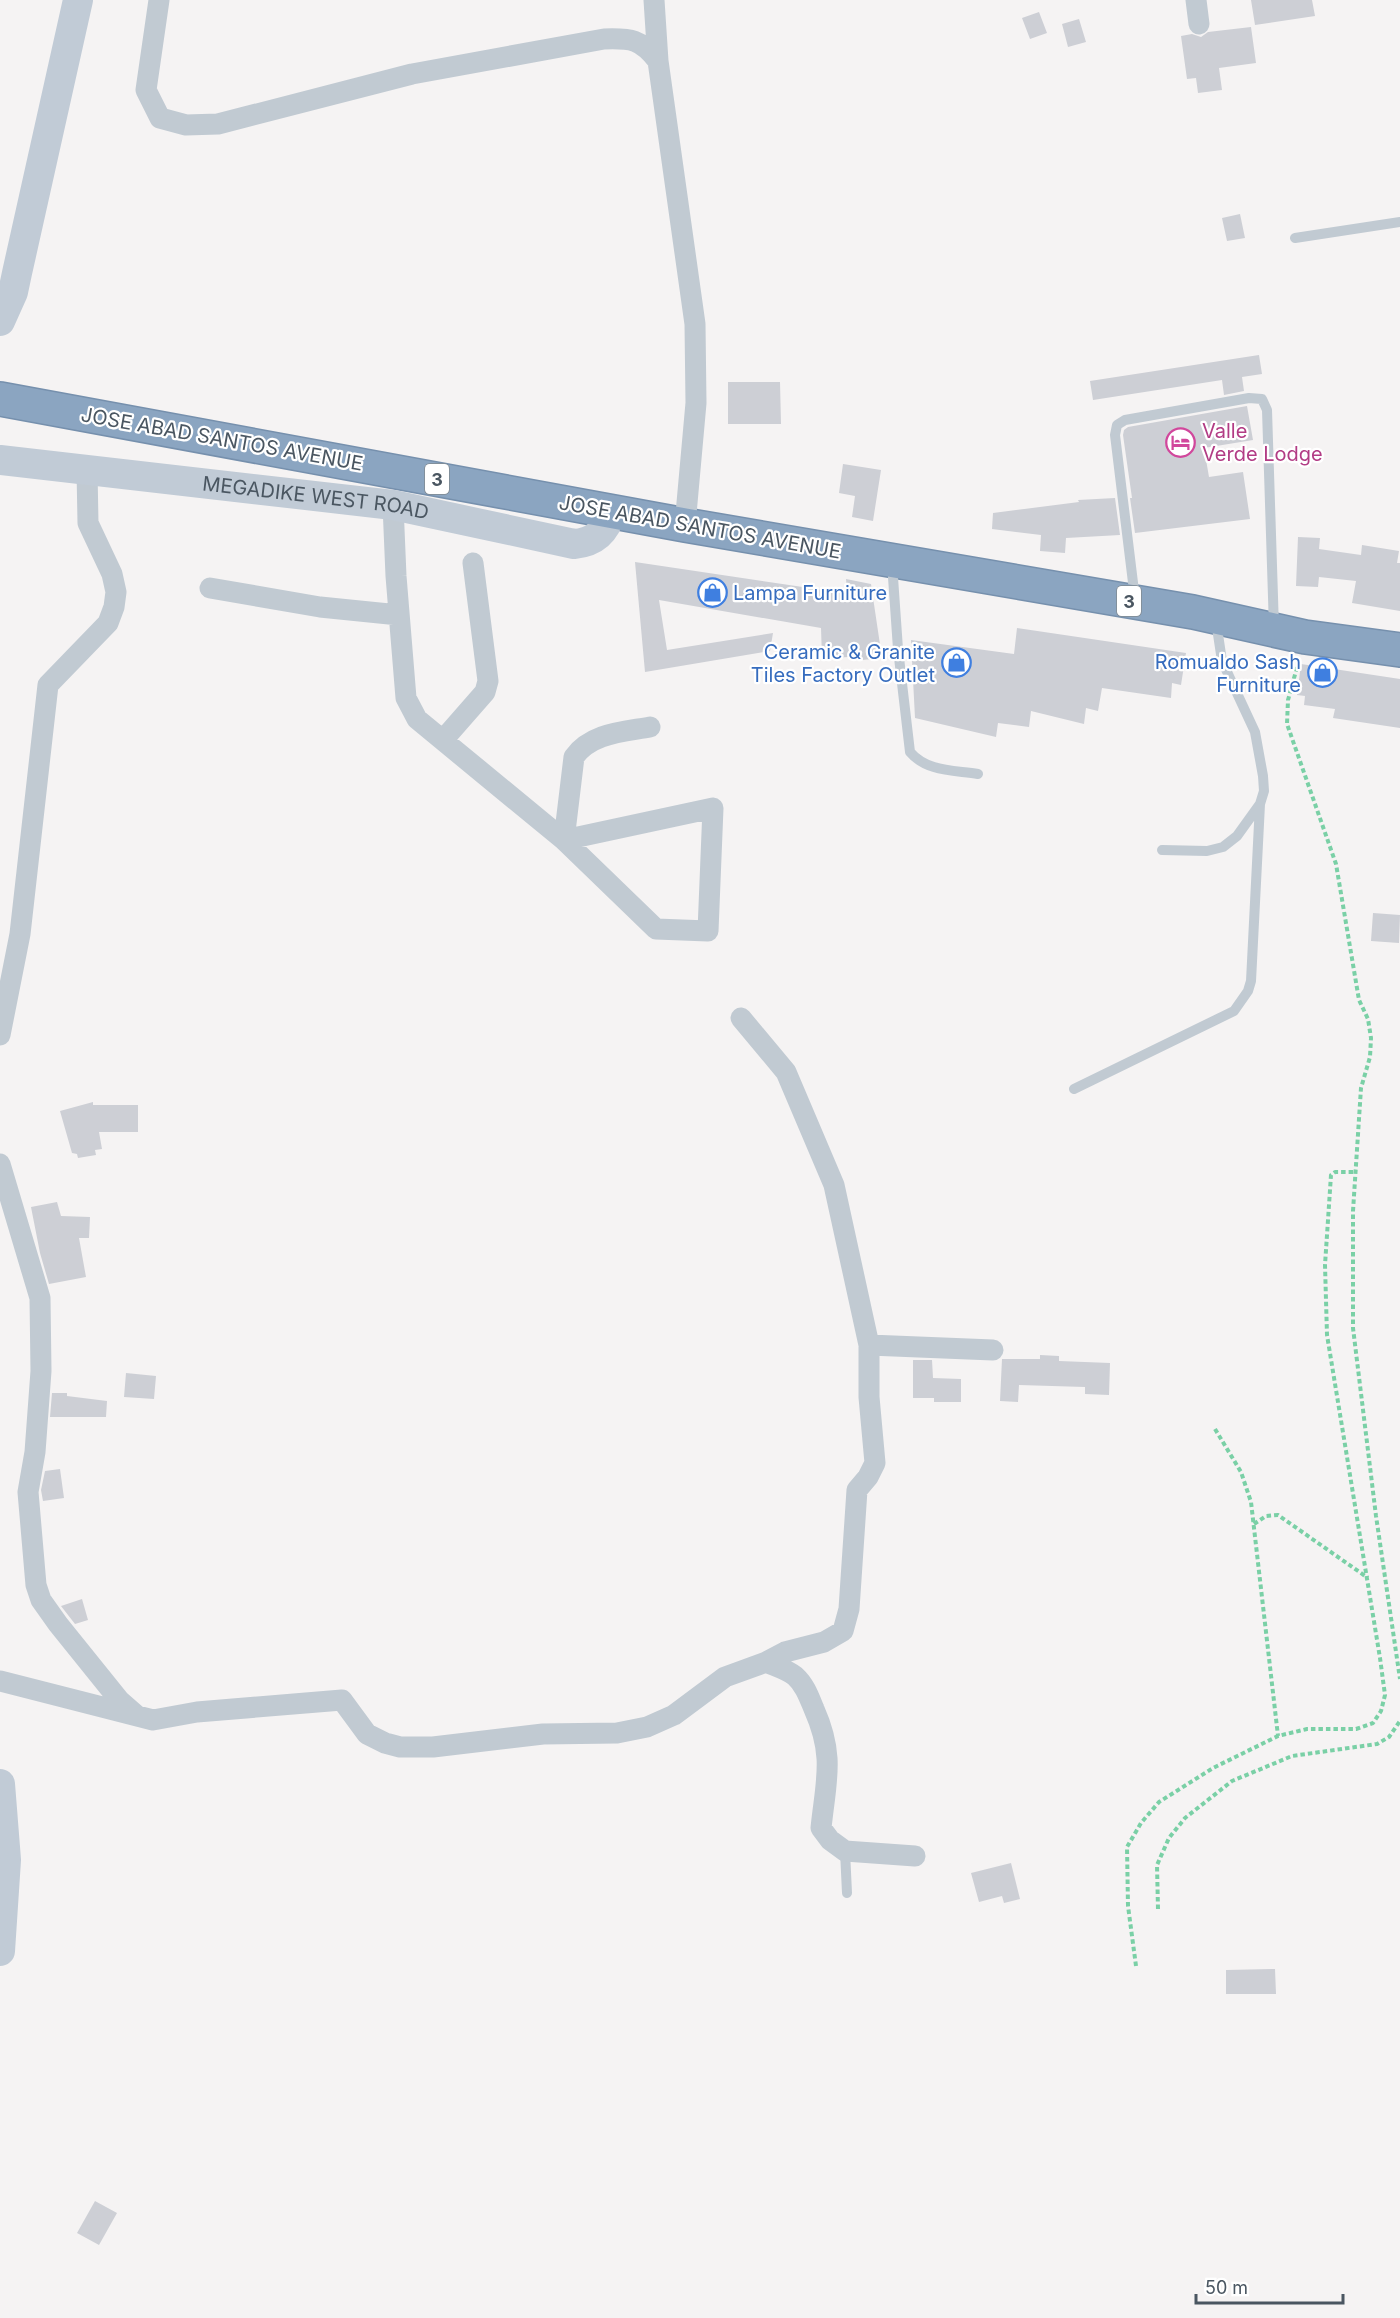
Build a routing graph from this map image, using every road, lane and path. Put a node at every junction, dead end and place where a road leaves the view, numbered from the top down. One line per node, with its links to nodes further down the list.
1 (78, 0): 9 (street)
2 (159, 0): 6 (street)
3 (654, 0): 6 (street)
4 (1196, 0): 5 (street)
5 (1199, 24)
6 (658, 61): 15 (street)
7 (1400, 222): 8 (lane)
8 (1295, 238)
9 (0, 321)
10 (8, 400): 14 (highway, JOSE ABAD SANTOS AVENUE / 3)
11 (0, 460): 12 (street, MEGADIKE WEST ROAD)
12 (87, 470): 13 (street, MEGADIKE WEST ROAD); 32 (street)
13 (393, 505): 14 (street, MEGADIKE WEST ROAD); 20 (street)
14 (611, 511): 15 (highway, JOSE ABAD SANTOS AVENUE / 3)
15 (685, 525): 16 (highway, JOSE ABAD SANTOS AVENUE / 3)
16 (891, 560): 19 (highway, JOSE ABAD SANTOS AVENUE / 3); 27 (lane)
17 (473, 563): 26 (street)
18 (210, 588): 20 (street)
19 (1136, 603): 21 (highway, JOSE ABAD SANTOS AVENUE / 3); 22 (lane)
20 (399, 615): 26 (street)
21 (1215, 617): 22 (highway, JOSE ABAD SANTOS AVENUE / 3); 28 (lane)
22 (1274, 629): 23 (highway, JOSE ABAD SANTOS AVENUE / 3)
23 (1305, 636): 24 (highway, JOSE ABAD SANTOS AVENUE / 3); 35 (path)
24 (1400, 650)
25 (650, 727): 29 (street)
26 (443, 740): 29 (street)
27 (978, 774)
28 (1260, 804): 30 (lane); 33 (lane)
29 (564, 840): 29 (street)
30 (1162, 850)
31 (741, 1018): 36 (street)
32 (0, 1035)
33 (1074, 1089)
34 (0, 1164): 44 (street)
35 (1356, 1172): 40 (path); 42 (path)
36 (868, 1345): 37 (street); 41 (street)
37 (993, 1350)
38 (1215, 1429): 39 (path)
39 (1254, 1524): 40 (path); 46 (path)
40 (1368, 1579): 46 (path)
41 (766, 1662): 44 (street); 48 (street)
42 (1400, 1679)
43 (0, 1681): 44 (street)
44 (137, 1716)
45 (1400, 1721): 51 (path)
46 (1278, 1736): 53 (path)
47 (0, 1784): 52 (street)
48 (845, 1851): 49 (street); 50 (lane)
49 (915, 1856)
50 (848, 1893)
51 (1158, 1909)
52 (0, 1951)
53 (1136, 1966)

